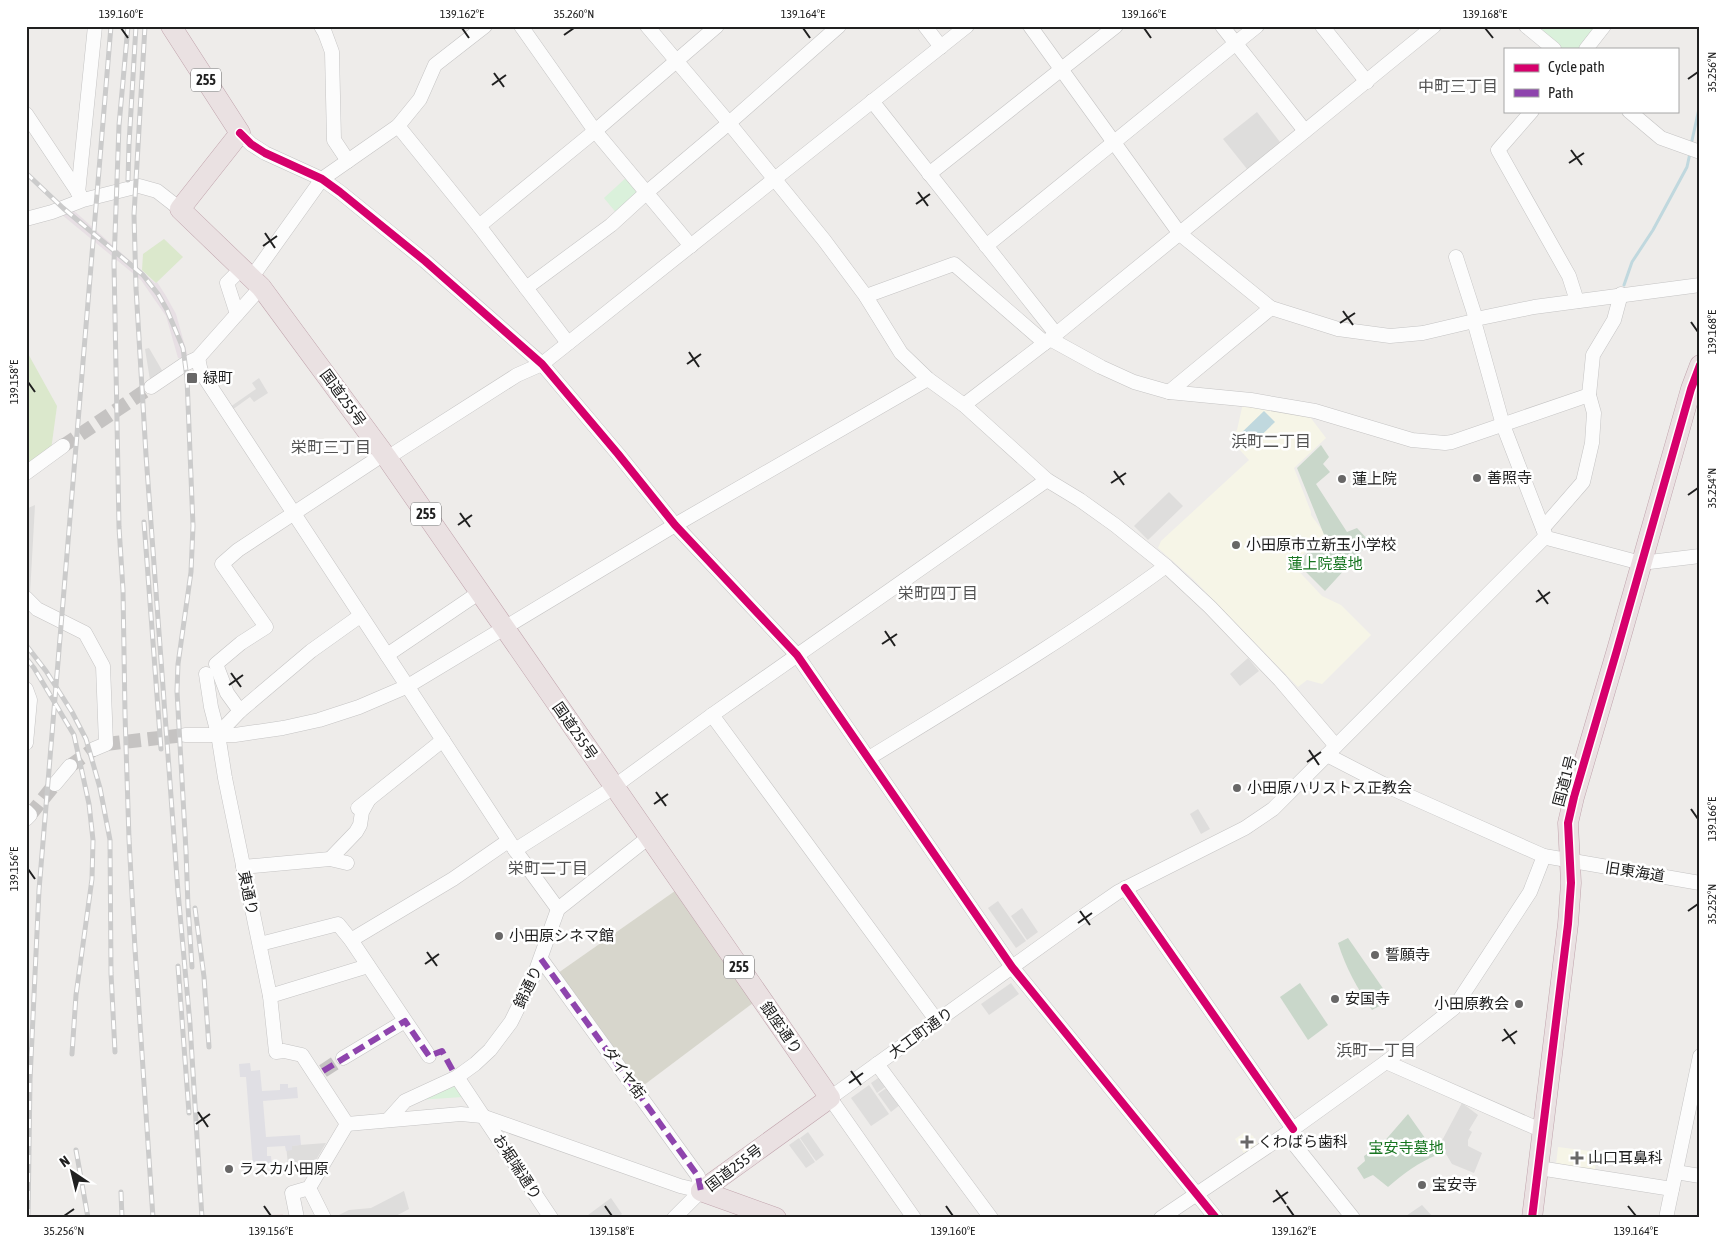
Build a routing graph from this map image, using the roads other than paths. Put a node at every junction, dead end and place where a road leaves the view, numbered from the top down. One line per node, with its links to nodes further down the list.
1 (95, 26): 42 (street)
2 (171, 26): 34 (highway, 255)
3 (321, 26): 37 (street)
4 (485, 26): 31 (street)
5 (521, 26): 32 (street)
6 (647, 26): 23 (street)
7 (717, 26): 23 (street)
8 (839, 26): 30 (street)
9 (925, 26): 20 (street)
10 (967, 26): 20 (street)
11 (1030, 26): 24 (street)
12 (1116, 26): 24 (street)
13 (1222, 26): 19 (street)
14 (1256, 26): 19 (street)
15 (1322, 26): 25 (street)
16 (1434, 26): 25 (street)
17 (1526, 26): 21 (street)
18 (1604, 26): 22 (street)
19 (1236, 43): 33 (street); 35 (street)
20 (941, 47): 26 (street)
21 (1553, 48)
22 (1587, 48)
23 (677, 61): 30 (street); 32 (street)
24 (1061, 70): 35 (street); 38 (street)
25 (1366, 82): 33 (street)
26 (872, 101): 38 (street); 40 (street)
27 (1531, 112): 55 (street)
28 (1630, 112): 36 (street)
29 (26, 114): 42 (street)
30 (729, 123): 40 (street); 41 (street)
31 (398, 126): 37 (street); 45 (street)
32 (594, 131): 41 (street); 45 (street)
33 (1305, 131): 46 (street)
34 (240, 133): 39 (street); 43 (highway)
35 (1114, 141): 46 (street); 48 (street)
36 (1700, 152)
37 (348, 160): 39 (street)
38 (929, 174): 48 (street)
39 (322, 179): 50 (street); 62 (street)
40 (774, 179): 47 (street); 54 (street)
41 (646, 193): 47 (street); 52 (street)
42 (81, 196): 43 (street); 44 (street)
43 (180, 208): 50 (highway, 国道255号 / 255)
44 (26, 219)
45 (479, 226): 52 (street)
46 (1180, 234): 56 (street); 59 (street)
47 (691, 246): 60 (street)
48 (986, 246): 59 (street)
49 (1456, 257): 58 (street)
50 (251, 277): 57 (street); 57 (street); 71 (highway, 国道255号 / 255)
51 (1700, 285): 53 (street)
52 (526, 288): 60 (street)
53 (1621, 294): 55 (street); 67 (street, 大工町通り)
54 (866, 296): 59 (street); 64 (street)
55 (1577, 300): 58 (street)
56 (1271, 308): 58 (street); 66 (street)
57 (237, 314): 61 (street)
58 (1475, 320): 69 (street)
59 (1050, 339): 66 (street); 68 (street)
60 (568, 343): 62 (street)
61 (198, 358): 65 (street); 74 (street)
62 (542, 364): 71 (street); 75 (street)
63 (1700, 365): 78 (highway, 国道1号)
64 (928, 379): 68 (street); 75 (street)
65 (150, 387)
66 (1169, 392): 69 (street)
67 (1589, 395): 69 (street); 76 (street, 大工町通り)
68 (964, 404): 73 (street)
69 (1503, 425): 76 (street)
70 (63, 446): 72 (street)
71 (386, 456): 74 (street); 80 (highway, 国道255号 / 255)
72 (26, 473)
73 (1048, 480): 79 (street); 85 (street)
74 (293, 514): 82 (street); 89 (street)
75 (675, 525): 83 (street); 85 (street)
76 (1545, 533): 78 (street); 96 (street, 大工町通り)
77 (1700, 556): 78 (street)
78 (1642, 564): 107 (highway, 国道1号)
79 (1166, 566): 96 (street); 97 (street)
80 (480, 592): 83 (highway, 国道255号 / 255); 84 (street)
81 (26, 598): 95 (street)
82 (360, 616): 84 (street); 89 (street)
83 (504, 629): 87 (street); 100 (highway, 国道255号 / 255)
84 (387, 655): 87 (street)
85 (797, 655): 90 (street); 97 (street)
86 (206, 674): 91 (street, 東通り)
87 (408, 686): 91 (street); 93 (street)
88 (26, 689): 94 (street)
89 (240, 711): 91 (street)
90 (712, 715): 100 (street); 121 (street)
91 (218, 734): 92 (street); 109 (street, 東通り)
92 (185, 735)
93 (443, 740): 101 (street); 104 (street)
94 (26, 743)
95 (100, 747)
96 (1332, 751): 105 (street, 旧東海道); 112 (street, 大工町通り)
97 (869, 758): 118 (street)
98 (70, 766): 99 (street)
99 (55, 784)
100 (614, 787): 103 (highway, 国道255号 / 255); 104 (street)
101 (369, 799): 102 (street); 106 (street)
102 (358, 808)
103 (649, 837): 113 (street); 128 (highway, 銀座通り / 255)
104 (512, 846): 113 (street); 114 (street)
105 (1544, 856): 107 (street, 旧東海道); 125 (street)
106 (330, 859): 108 (street); 109 (street)
107 (1570, 861): 111 (street, 旧東海道); 133 (highway, 国道1号)
108 (347, 863)
109 (243, 867): 115 (street, 東通り)
110 (1700, 868): 111 (street)
111 (1699, 883)
112 (1125, 888): 118 (street, 大工町通り); 132 (street)
113 (558, 909): 116 (street, 錦通り)
114 (351, 940): 115 (street); 117 (street)
115 (260, 944): 119 (street, 東通り)
116 (541, 959): 127 (street, 錦通り); 139 (street, ダイヤ街)
117 (368, 966): 119 (street); 120 (street)
118 (1012, 967): 121 (street, 大工町通り); 140 (street)
119 (270, 996): 131 (street, 東通り)
120 (406, 1021): 122 (street); 124 (street)
121 (938, 1021): 126 (street, 大工町通り)
122 (429, 1056)
123 (1700, 1056): 135 (street)
124 (343, 1058)
125 (1386, 1062): 132 (street); 133 (street)
126 (877, 1064): 128 (street, 大工町通り); 148 (street)
127 (457, 1077): 129 (street, お堀端通り); 130 (street, 錦通り)
128 (830, 1098): 139 (highway, 国道255号); 147 (street, 銀座通り)
129 (482, 1116): 130 (street); 139 (street); 142 (street, お堀端通り)
130 (388, 1120): 131 (street)
131 (347, 1124): 137 (street)
132 (1290, 1131): 140 (street); 151 (street)
133 (1543, 1131): 134 (highway, 国道1号)
134 (1539, 1168): 138 (street); 152 (highway, 国道1号)
135 (1676, 1172): 136 (street); 138 (street)
136 (1700, 1176)
137 (309, 1188): 143 (street); 144 (street)
138 (1672, 1189): 153 (street)
139 (702, 1191): 141 (highway, 国道255号); 145 (street)
140 (1197, 1194): 149 (street); 150 (street)
141 (742, 1211): 146 (highway, 国道255号)
142 (549, 1217)
143 (297, 1218)
144 (324, 1218)
145 (674, 1218)
146 (776, 1218)
147 (914, 1218)
148 (991, 1218)
149 (1161, 1218)
150 (1216, 1218)
151 (1352, 1218)
152 (1532, 1218)
153 (1666, 1218)

